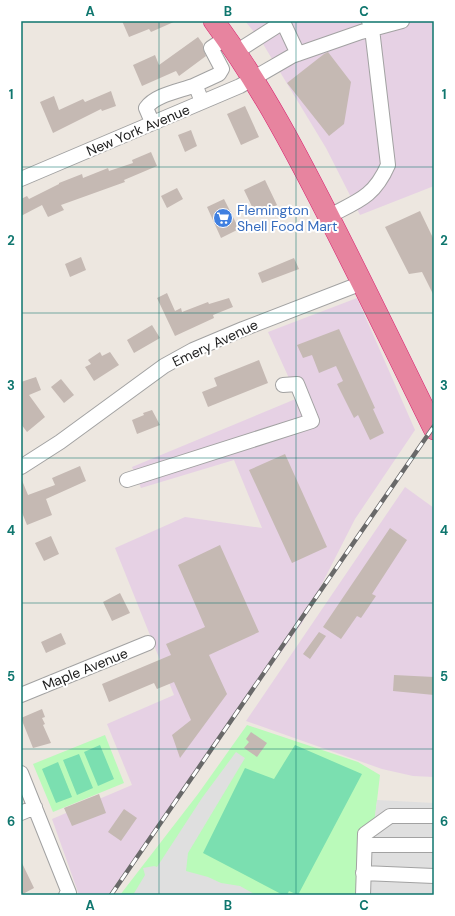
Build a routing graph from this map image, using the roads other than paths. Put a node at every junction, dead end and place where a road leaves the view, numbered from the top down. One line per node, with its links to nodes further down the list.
1 (214, 21): 5 (highway)
2 (283, 21): 5 (street); 6 (street)
3 (402, 21): 4 (street, New York Avenue)
4 (371, 25): 6 (street, New York Avenue); 12 (street)
5 (231, 45): 7 (highway); 8 (street)
6 (298, 54): 7 (street, New York Avenue)
7 (254, 79): 9 (street, New York Avenue); 12 (highway)
8 (193, 86): 9 (street); 10 (street)
9 (202, 102): 10 (street, New York Avenue)
10 (152, 122): 11 (street, New York Avenue)
11 (21, 179)
12 (329, 216): 13 (highway)
13 (362, 283): 15 (highway); 16 (street, Emery Avenue)
14 (284, 385): 17 (street)
15 (434, 429)
16 (21, 467)
17 (126, 480)
18 (148, 643): 19 (street, Maple Avenue)
19 (21, 695)
20 (21, 773): 21 (street)
21 (35, 807): 22 (street); 28 (street)
22 (21, 813)
23 (434, 816): 24 (street)
24 (365, 845): 25 (street); 26 (street)
25 (434, 845)
26 (364, 873): 27 (street); 29 (street)
27 (434, 876)
28 (68, 894)
29 (363, 895)

